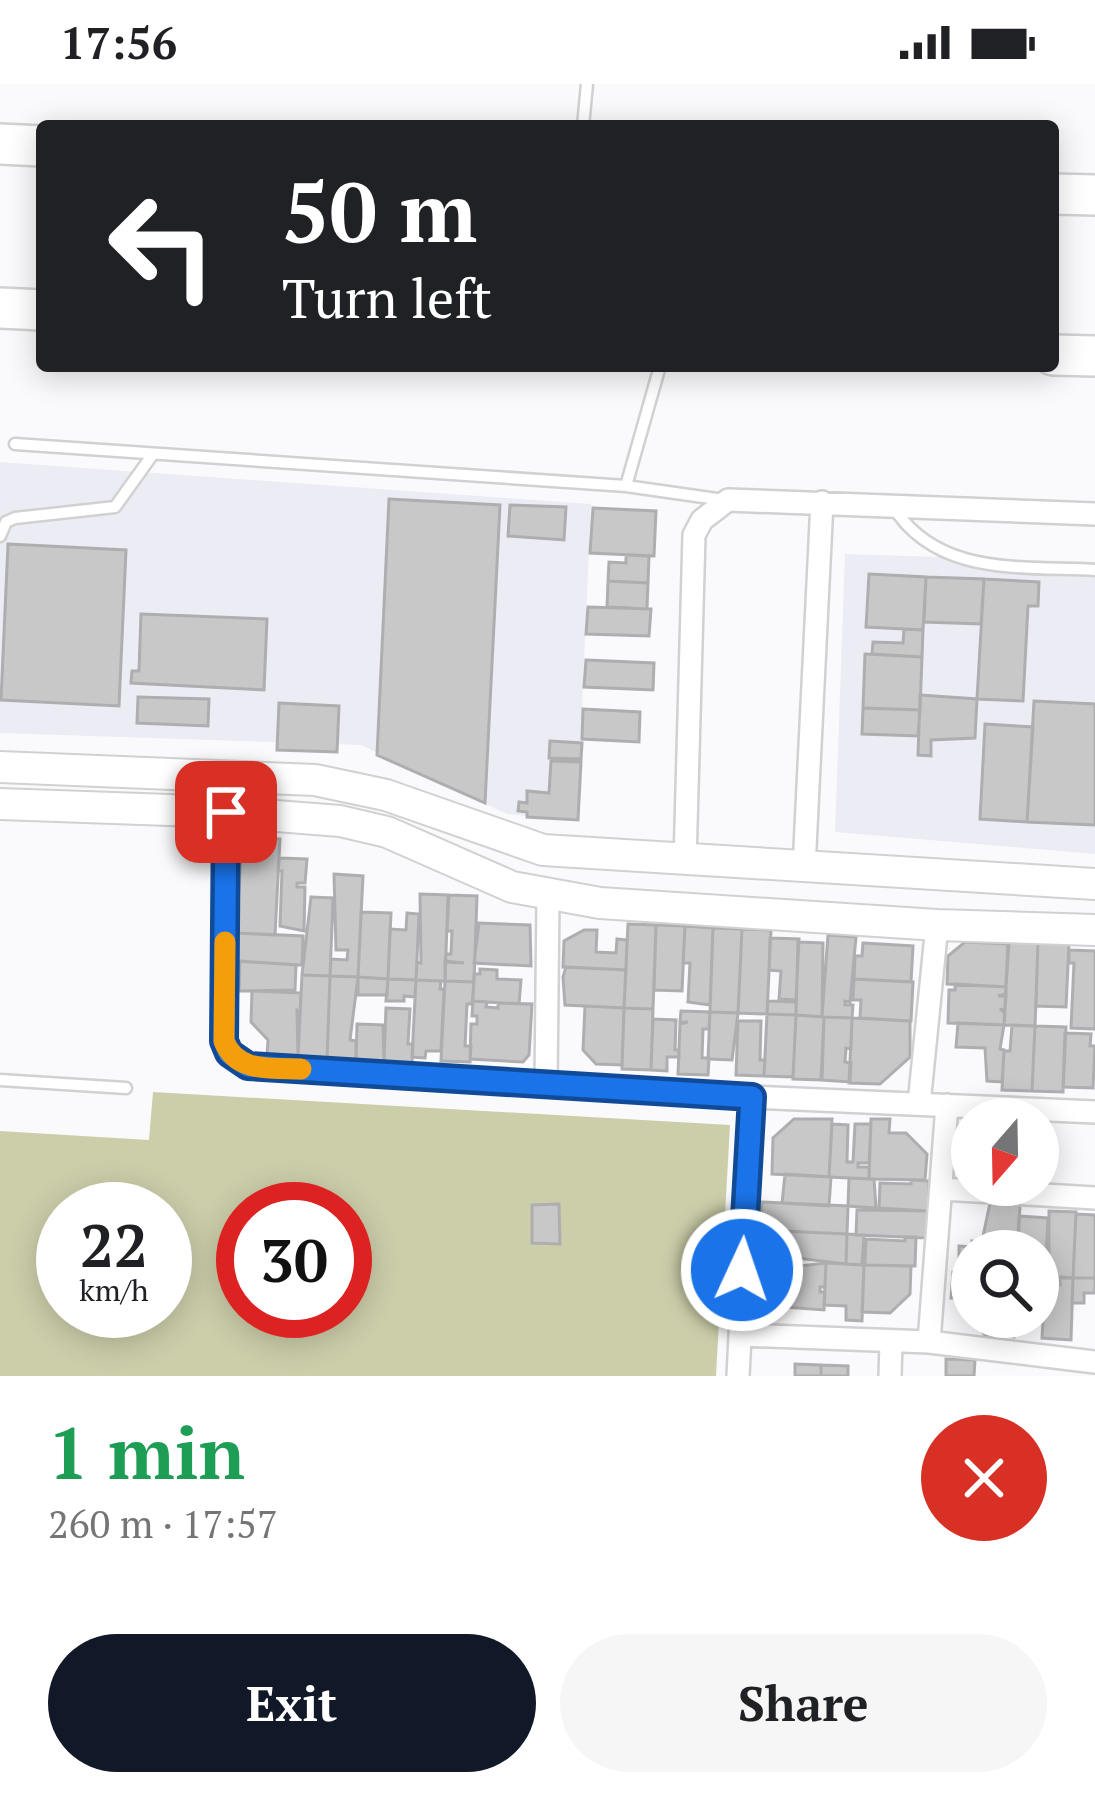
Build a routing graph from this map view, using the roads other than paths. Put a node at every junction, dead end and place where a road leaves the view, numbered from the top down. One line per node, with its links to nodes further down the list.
1 (587, 84): 2 (lane)
2 (584, 120)
3 (0, 144): 4 (highway)
4 (36, 146)
5 (1059, 194): 6 (highway)
6 (1095, 196)
7 (0, 308): 8 (highway)
8 (36, 310)
9 (1059, 355): 10 (highway)
10 (1095, 356)
11 (658, 372): 14 (lane)
12 (15, 444): 13 (lane)
13 (153, 454): 14 (lane); 19 (lane)
14 (626, 486): 15 (lane)
15 (728, 500): 16 (street); 26 (street)
16 (822, 502): 17 (street); 27 (street)
17 (892, 505): 18 (street); 20 (lane)
18 (1095, 514)
19 (0, 536)
20 (1095, 570)
21 (0, 767): 22 (street)
22 (114, 773): 24 (street); 26 (street)
23 (0, 803): 24 (street)
24 (114, 809): 25 (street)
25 (226, 812): 29 (street); 33 (street)
26 (685, 862): 27 (street)
27 (804, 868): 28 (street)
28 (1095, 884)
29 (548, 896): 30 (street); 33 (street)
30 (938, 925): 31 (street); 36 (street)
31 (1095, 930)
32 (0, 1080): 34 (lane)
33 (546, 1084): 35 (street)
34 (126, 1088)
35 (752, 1097): 36 (street); 41 (street)
36 (919, 1104): 37 (street)
37 (947, 1105): 38 (street); 39 (street)
38 (1095, 1112)
39 (942, 1189): 40 (street); 43 (street)
40 (1095, 1198)
41 (740, 1335): 42 (street); 45 (street)
42 (891, 1342): 43 (street); 46 (street)
43 (929, 1342): 44 (street)
44 (1094, 1362): 47 (street)
45 (738, 1376)
46 (890, 1376)
47 (1093, 1376)

